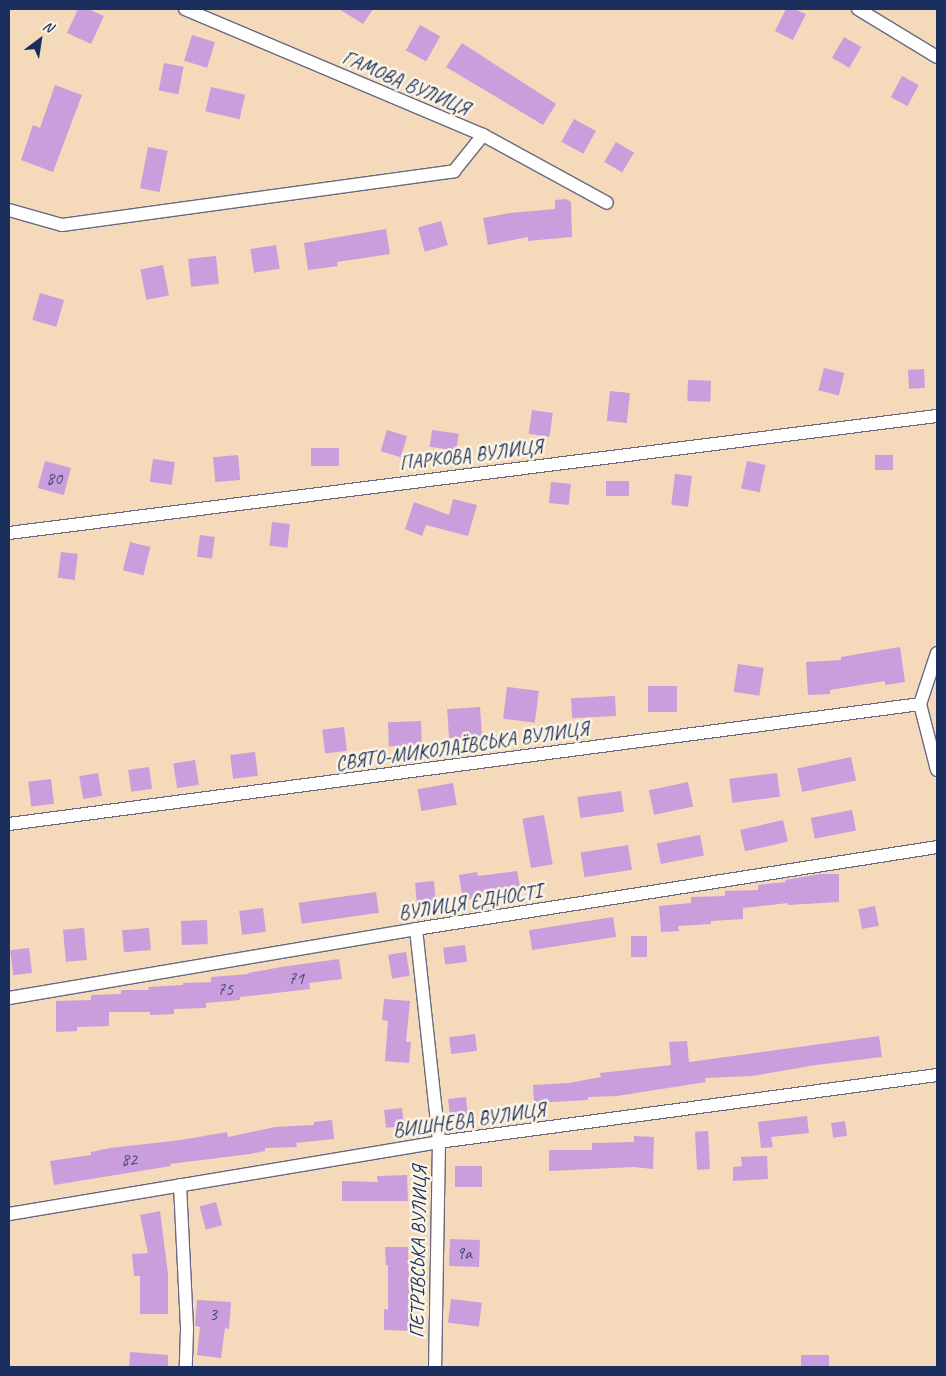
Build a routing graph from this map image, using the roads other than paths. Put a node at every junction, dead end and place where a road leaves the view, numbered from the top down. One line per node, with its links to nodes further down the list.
1 (185, 9): 4 (street, ГАМОВА ВУЛИЦЯ)
2 (858, 9): 3 (street)
3 (937, 57)
4 (483, 135): 5 (street, ГАМОВА ВУЛИЦЯ); 6 (street)
5 (607, 203)
6 (9, 210)
7 (937, 416): 8 (street, ПАРКОВА ВУЛИЦЯ)
8 (9, 532)
9 (937, 653): 10 (street)
10 (920, 704): 11 (street); 12 (street, СВЯТО-МИКОЛАЇВСЬКА ВУЛИЦЯ)
11 (937, 770)
12 (9, 824)
13 (937, 847): 14 (street, ВУЛИЦЯ ЄДНОСТІ)
14 (416, 929): 15 (street, ВУЛИЦЯ ЄДНОСТІ); 17 (street, ПЕТРІВСЬКА ВУЛИЦЯ)
15 (9, 998)
16 (937, 1075): 17 (street, ВИШНЕВА ВУЛИЦЯ)
17 (439, 1142): 18 (street, ВИШНЕВА ВУЛИЦЯ); 21 (street, ПЕТРІВСЬКА ВУЛИЦЯ)
18 (180, 1184): 19 (street, ВИШНЕВА ВУЛИЦЯ); 20 (street)
19 (9, 1214)
20 (186, 1367)
21 (436, 1367)

